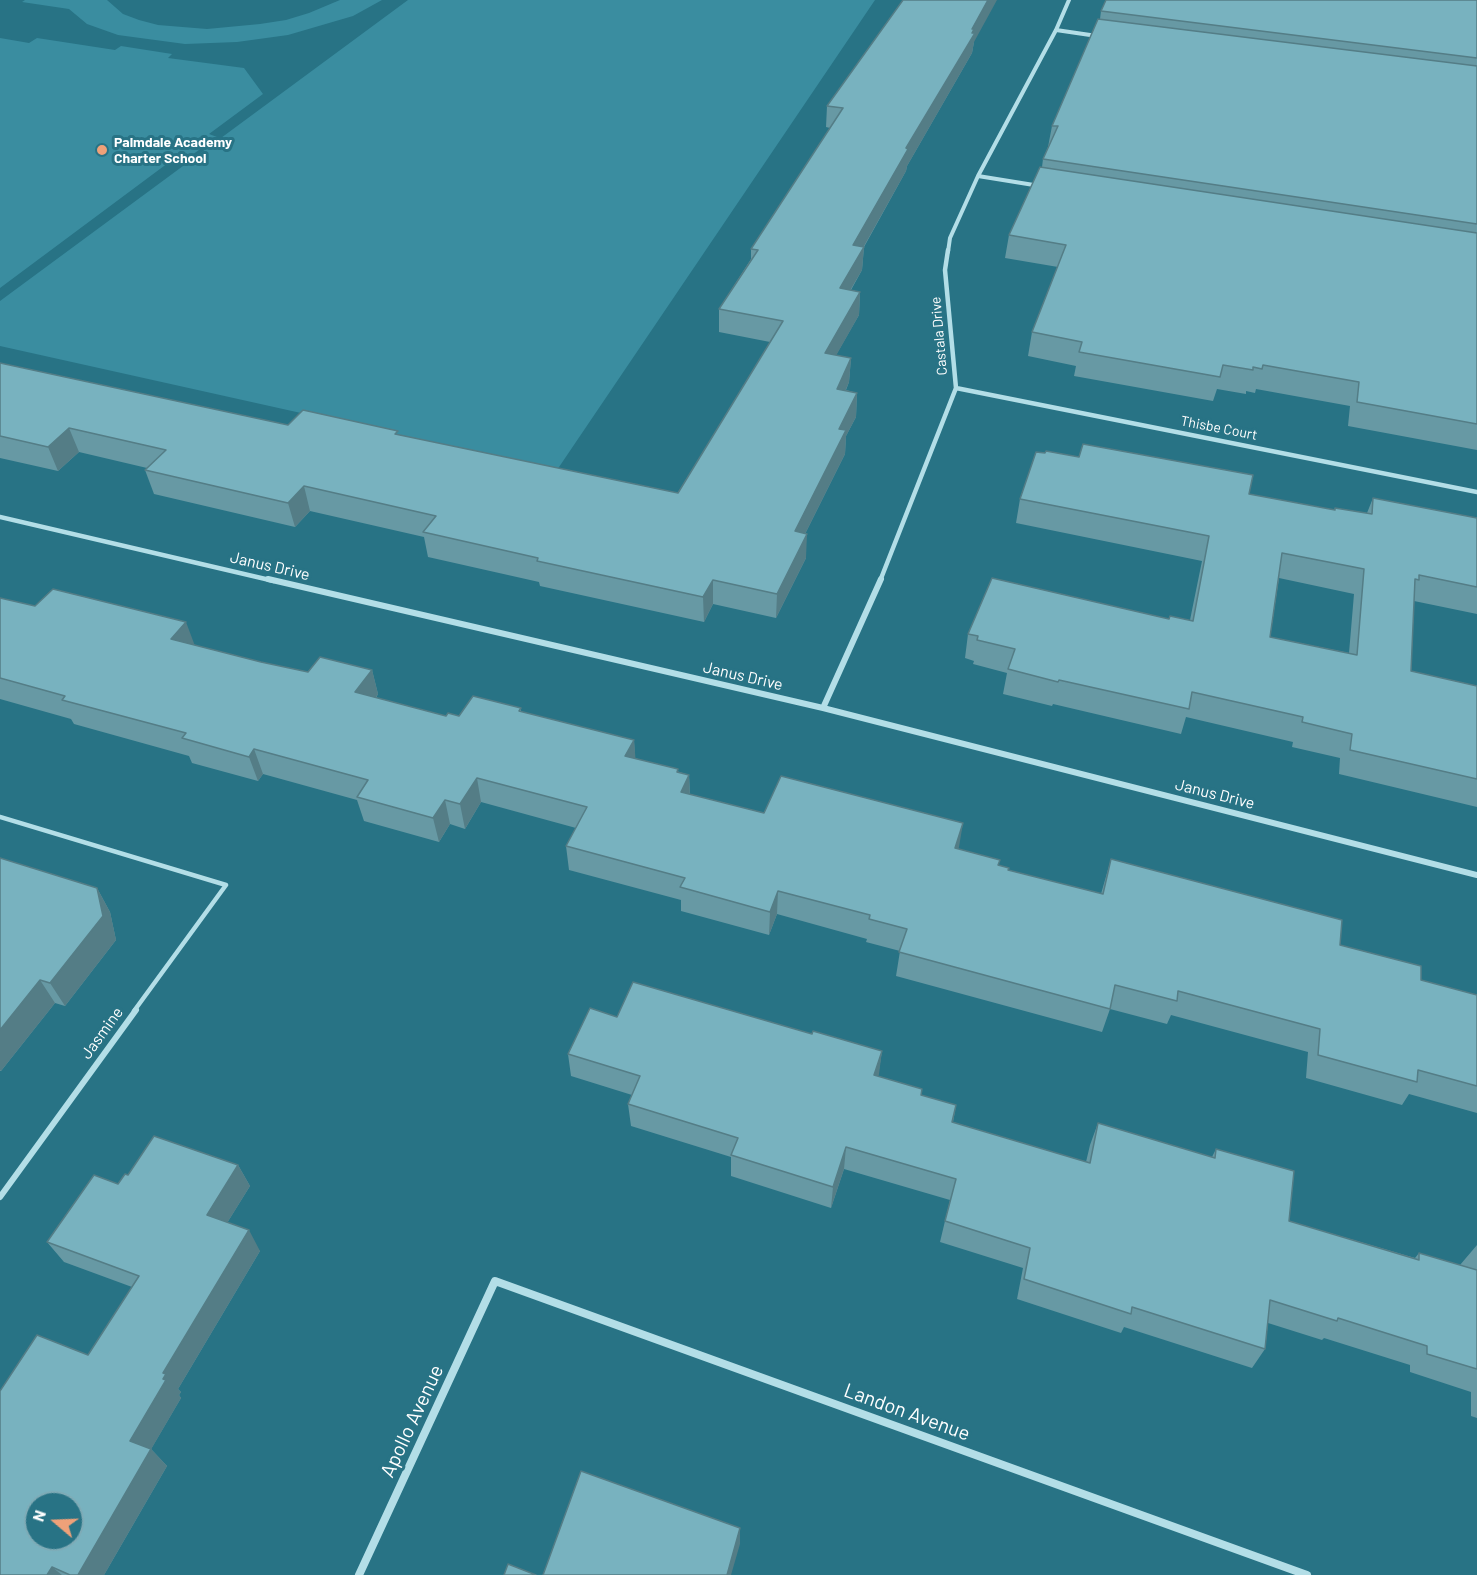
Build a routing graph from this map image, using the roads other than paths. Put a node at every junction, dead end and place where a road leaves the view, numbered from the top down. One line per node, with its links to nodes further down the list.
1 (1070, 0): 2 (street, Castala Drive)
2 (1056, 30): 3 (street); 4 (street, Castala Drive)
3 (1103, 36)
4 (978, 176): 5 (street); 6 (street, Castala Drive)
5 (1048, 187)
6 (956, 388): 7 (street, Thisbe Court); 9 (street, Castala Drive)
7 (1477, 492)
8 (0, 517): 9 (street, Janus Drive)
9 (823, 708): 11 (street, Janus Drive)
10 (0, 818): 12 (lane, Jasmine)
11 (1477, 875)
12 (0, 1197)
13 (495, 1281): 14 (street, Apollo Avenue); 15 (street, Landon Avenue)
14 (359, 1575)
15 (1307, 1575)

